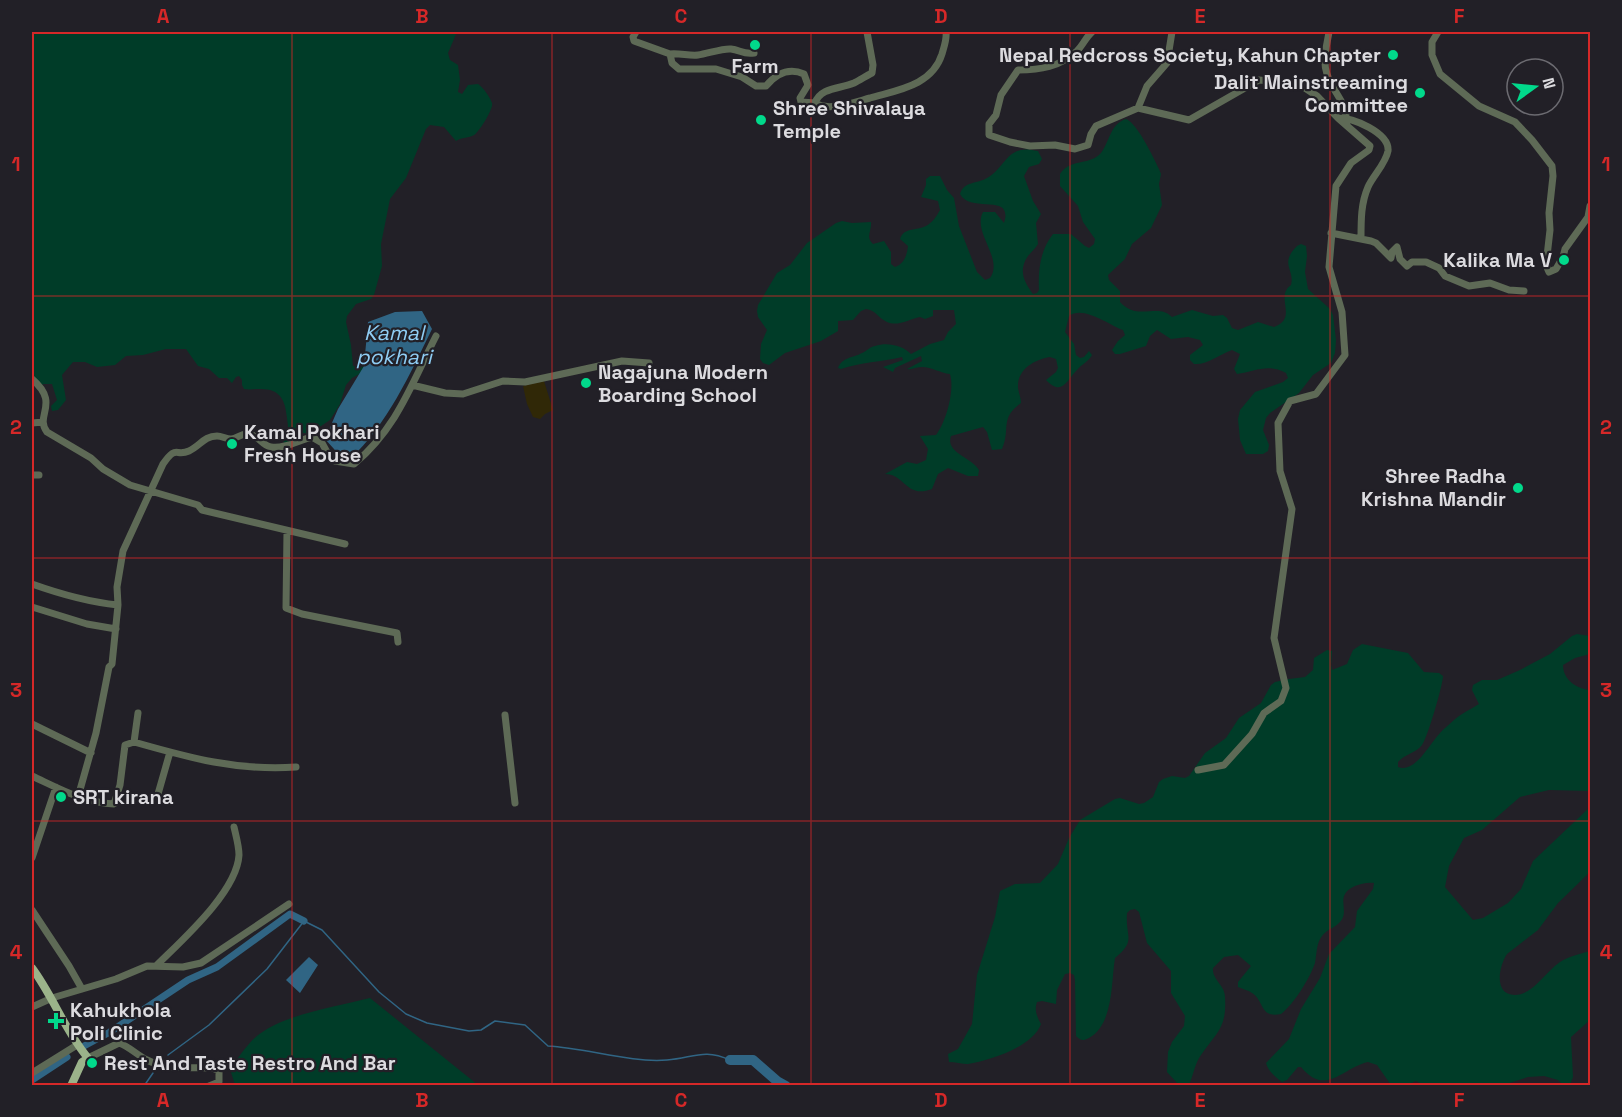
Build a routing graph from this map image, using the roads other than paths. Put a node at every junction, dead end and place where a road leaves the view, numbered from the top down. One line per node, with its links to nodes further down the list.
1 (636, 32): 9 (street)
2 (867, 32): 10 (street)
3 (946, 32): 10 (street)
4 (1092, 32): 11 (street)
5 (1172, 32): 11 (street)
6 (1329, 32): 12 (street)
7 (1438, 32): 13 (street)
8 (754, 53): 9 (street)
9 (670, 54): 10 (street)
10 (815, 103)
11 (1138, 108): 12 (street)
12 (1342, 118): 14 (street); 15 (street)
13 (1590, 206)
14 (1331, 234): 15 (street); 38 (street)
15 (1361, 238): 16 (street)
16 (1524, 291)
17 (436, 336): 20 (street)
18 (649, 363): 20 (street)
19 (32, 379): 21 (street)
20 (412, 385): 23 (street)
21 (43, 422): 22 (street); 23 (street)
22 (32, 423)
23 (150, 491): 24 (street); 27 (street)
24 (287, 531): 25 (street); 30 (street)
25 (345, 544)
26 (32, 584): 27 (street)
27 (118, 605): 29 (street)
28 (32, 608): 29 (street)
29 (116, 629): 36 (street)
30 (398, 642)
31 (138, 713): 34 (street)
32 (505, 716): 43 (street)
33 (32, 724): 36 (street)
34 (134, 742): 35 (street); 42 (street)
35 (170, 752): 37 (street); 41 (street)
36 (91, 753): 42 (street)
37 (296, 767)
38 (1198, 770)
39 (32, 776): 40 (street)
40 (56, 787): 42 (street); 45 (street)
41 (158, 794)
42 (78, 797)
43 (515, 803)
44 (234, 827): 48 (street)
45 (32, 858)
46 (288, 904): 48 (street)
47 (32, 910): 50 (street)
48 (156, 966): 50 (street)
49 (32, 968): 51 (main road)
50 (82, 989): 51 (street)
51 (52, 998): 52 (street); 53 (main road)
52 (32, 1007)
53 (77, 1045): 54 (main road); 55 (street)
54 (88, 1058): 56 (main road); 57 (street)
55 (32, 1073)
56 (71, 1086)
57 (208, 1086)

